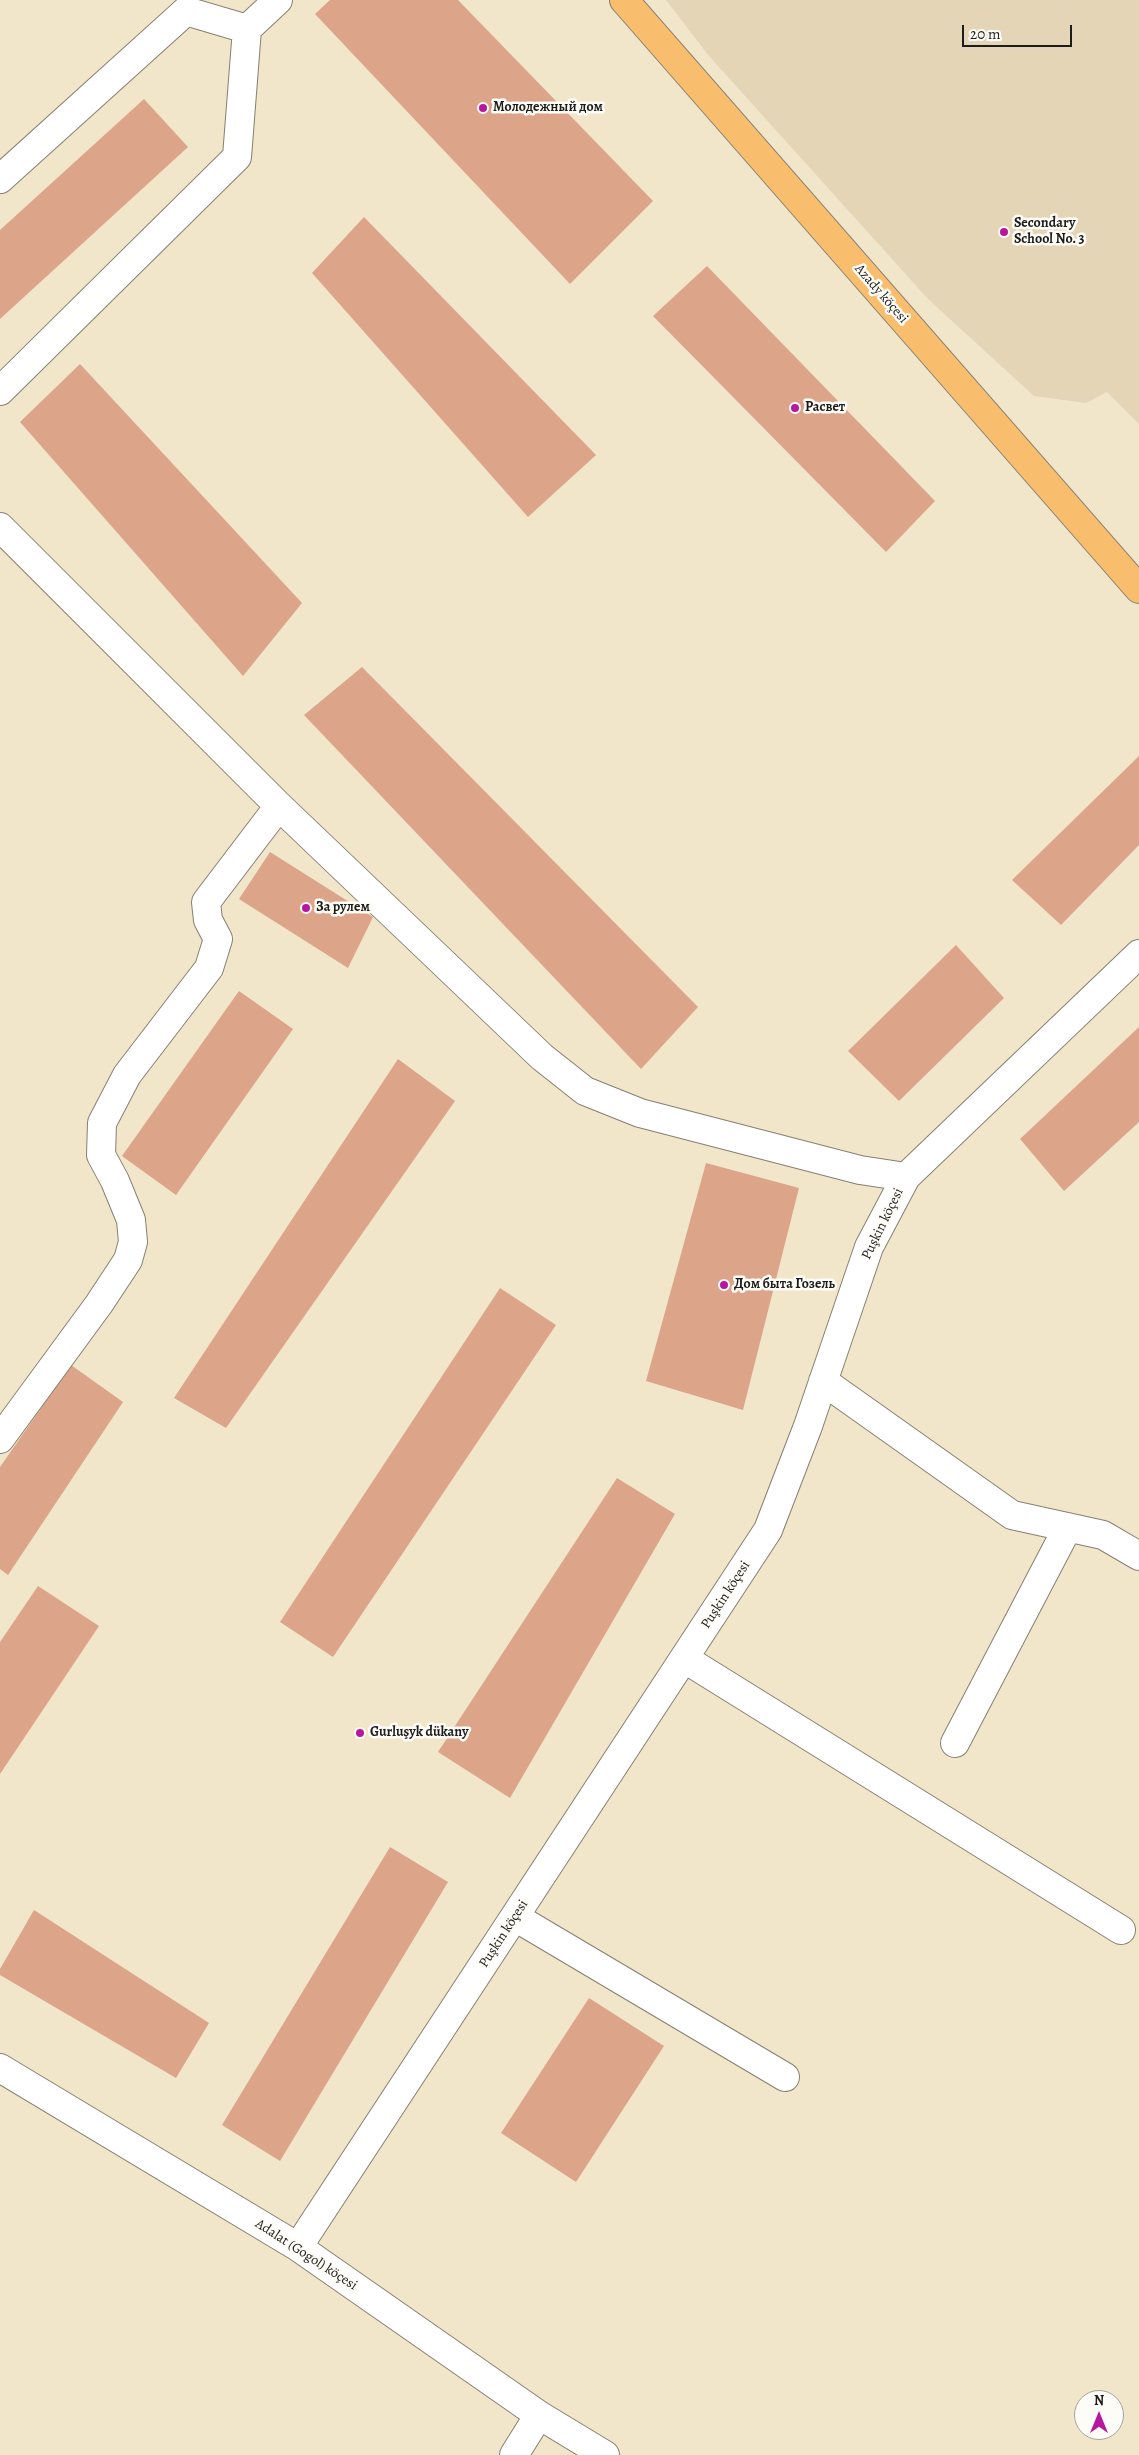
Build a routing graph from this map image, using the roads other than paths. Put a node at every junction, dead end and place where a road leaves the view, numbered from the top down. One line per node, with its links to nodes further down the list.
1 (278, 0): 3 (street)
2 (624, 0): 7 (main road, Azady köçesi)
3 (248, 29): 4 (street); 5 (street)
4 (0, 179)
5 (0, 391)
6 (4, 539): 8 (street)
7 (1139, 589)
8 (279, 806): 10 (street); 12 (street)
9 (1139, 954): 10 (street, Puşkin köçesi)
10 (906, 1177): 11 (street, Puşkin köçesi)
11 (823, 1381): 13 (street); 15 (street, Puşkin köçesi)
12 (0, 1439)
13 (1068, 1527): 14 (street); 16 (street)
14 (1139, 1556)
15 (685, 1659): 17 (street, Puşkin köçesi); 18 (street)
16 (955, 1743)
17 (515, 1917): 20 (street); 21 (street, Puşkin köçesi)
18 (1121, 1930)
19 (0, 2068): 21 (street, Adalat (Gogol) köçesi)
20 (785, 2077)
21 (298, 2247): 22 (street, Adalat (Gogol) köçesi)
22 (539, 2415): 23 (street); 24 (street, Adalat (Gogol) köçesi)
23 (514, 2455)
24 (605, 2455)

